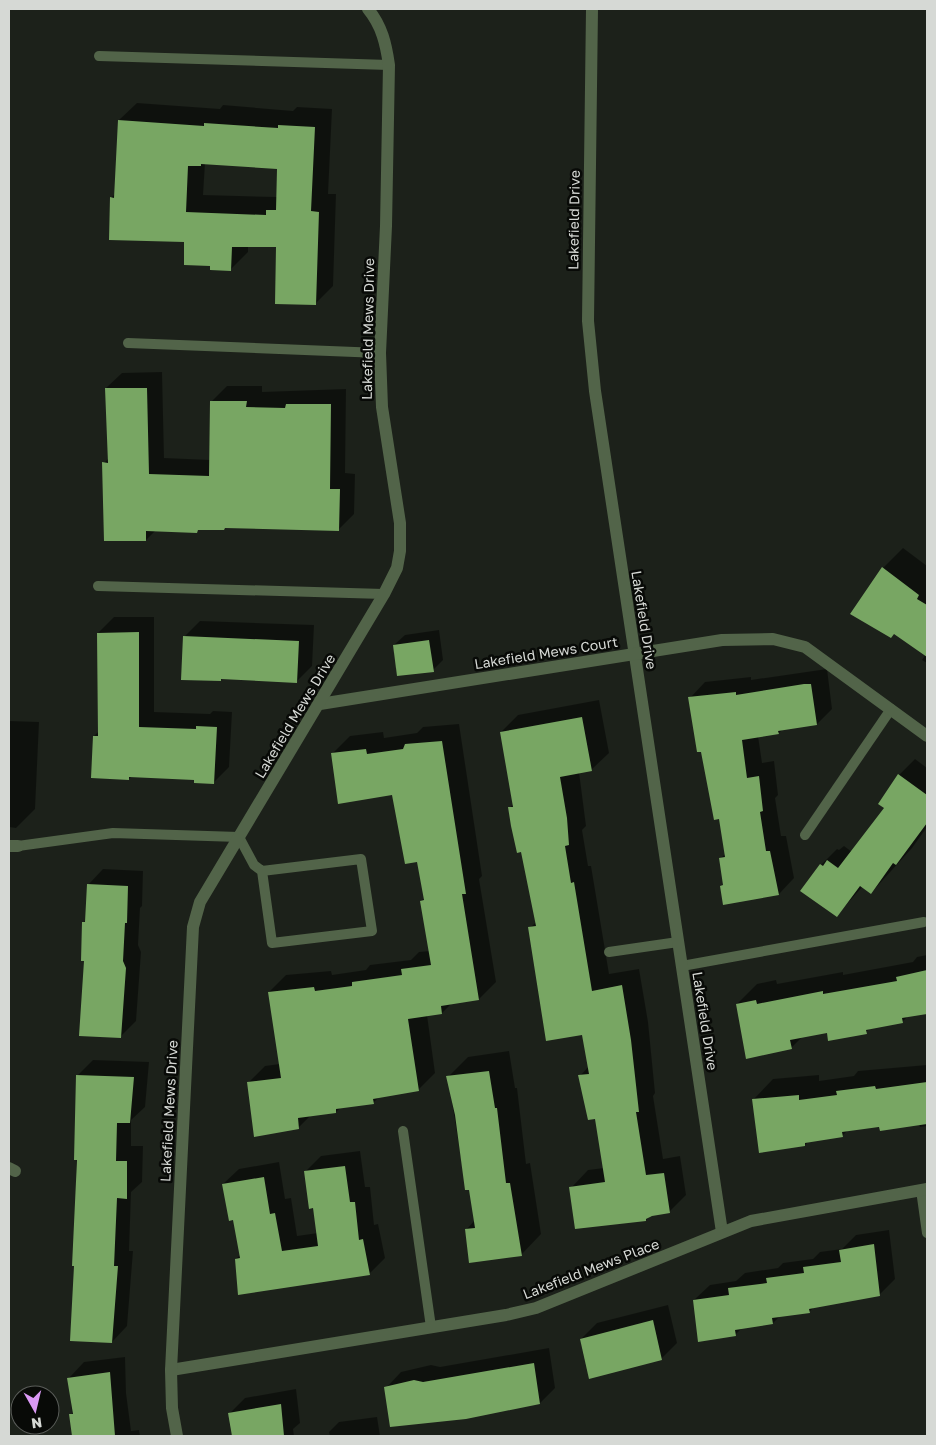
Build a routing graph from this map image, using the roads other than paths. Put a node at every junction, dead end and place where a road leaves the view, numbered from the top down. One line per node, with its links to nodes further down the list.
1 (368, 9): 4 (street, Lakefield Mews Drive)
2 (592, 9): 9 (street, Lakefield Drive)
3 (99, 56): 4 (lane)
4 (389, 65): 6 (street, Lakefield Mews Drive)
5 (128, 343): 6 (lane)
6 (380, 353): 8 (street, Lakefield Mews Drive)
7 (98, 586): 8 (lane)
8 (384, 594): 10 (street, Lakefield Mews Drive)
9 (634, 654): 10 (street, Lakefield Mews Court); 11 (street, Lakefield Mews Court); 18 (street, Lakefield Drive)
10 (320, 704): 14 (street, Lakefield Mews Drive)
11 (891, 709): 12 (street, Lakefield Mews Court); 13 (lane)
12 (927, 736)
13 (805, 834)
14 (239, 837): 15 (lane); 16 (lane); 26 (street, Lakefield Mews Drive)
15 (13, 846)
16 (262, 871): 16 (lane)
17 (924, 922): 20 (lane)
18 (678, 942): 19 (lane); 20 (street, Lakefield Drive)
19 (609, 952)
20 (682, 966): 23 (street, Lakefield Drive)
21 (403, 1131): 25 (lane)
22 (924, 1189): 23 (street, Lakefield Mews Place); 24 (lane)
23 (722, 1232): 25 (street, Lakefield Mews Place)
24 (927, 1233)
25 (431, 1327): 26 (street, Lakefield Mews Place)
26 (171, 1370): 27 (street, Lakefield Mews Drive)
27 (177, 1436)

